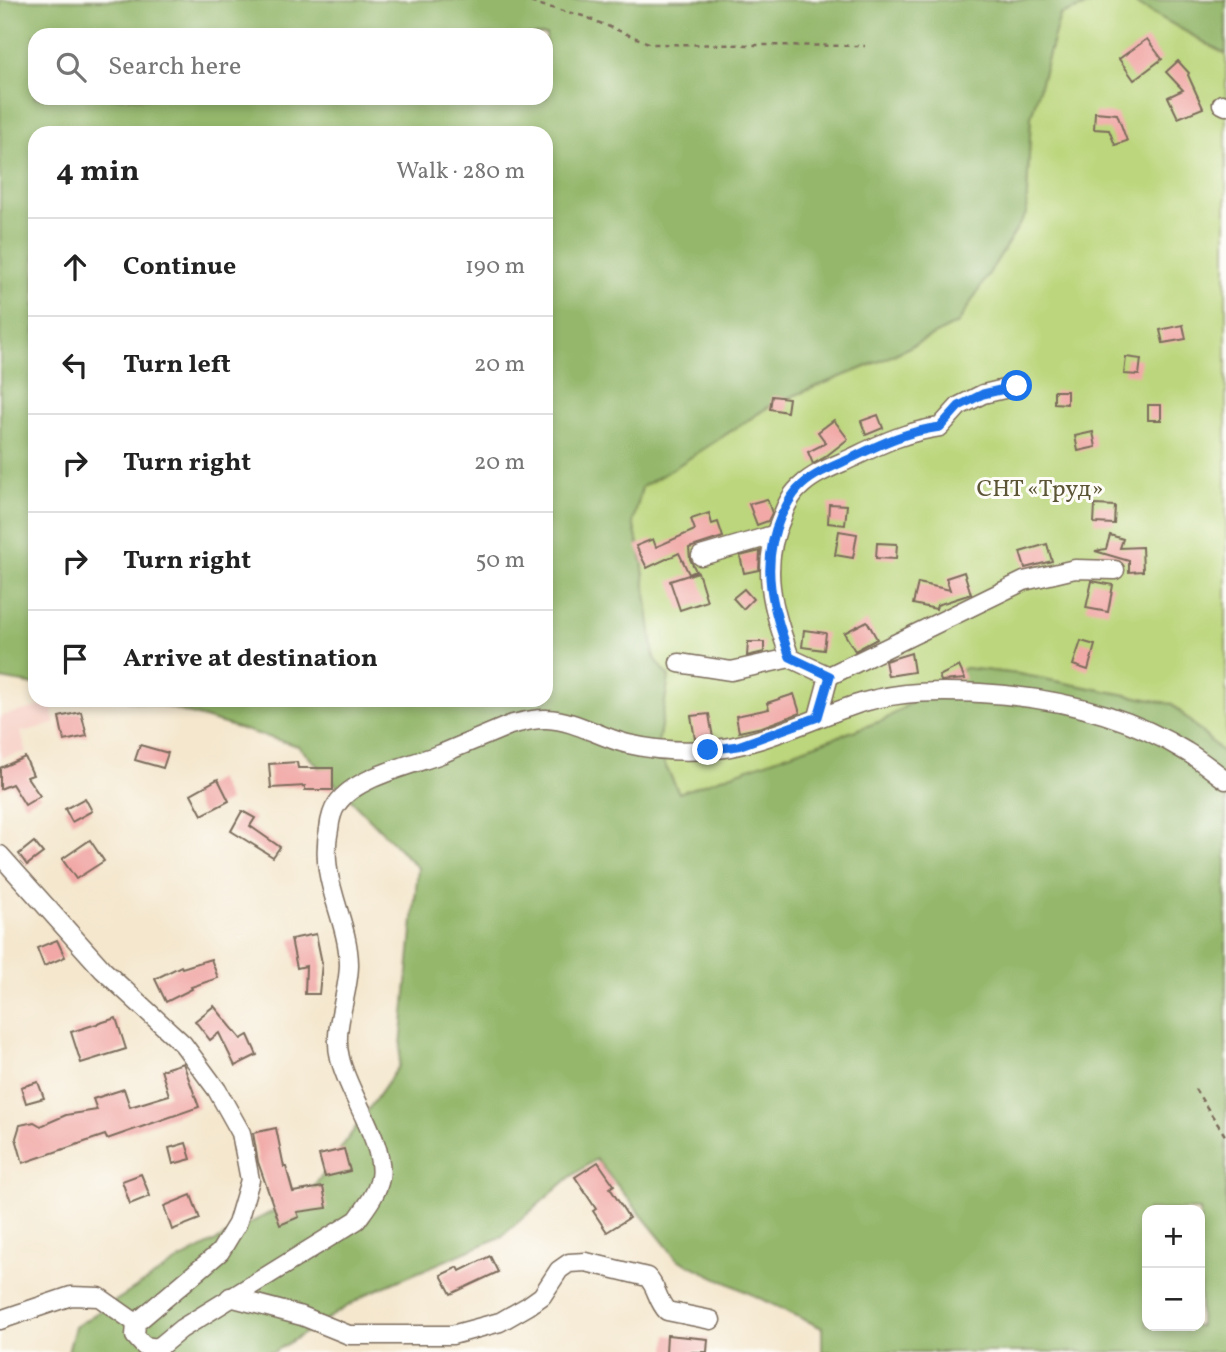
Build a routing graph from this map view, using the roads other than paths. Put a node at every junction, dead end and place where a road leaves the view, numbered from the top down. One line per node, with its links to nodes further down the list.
1 (1017, 386): 2 (street)
2 (773, 535): 3 (street); 5 (street)
3 (701, 556)
4 (1115, 570): 7 (street)
5 (790, 657): 6 (street); 7 (street)
6 (679, 663)
7 (830, 676): 8 (street)
8 (818, 717): 9 (street); 11 (street)
9 (1226, 780)
10 (0, 855): 14 (street)
11 (230, 1297): 13 (street); 15 (street)
12 (0, 1320): 14 (street)
13 (711, 1320)
14 (136, 1323): 15 (street)
15 (160, 1350)

